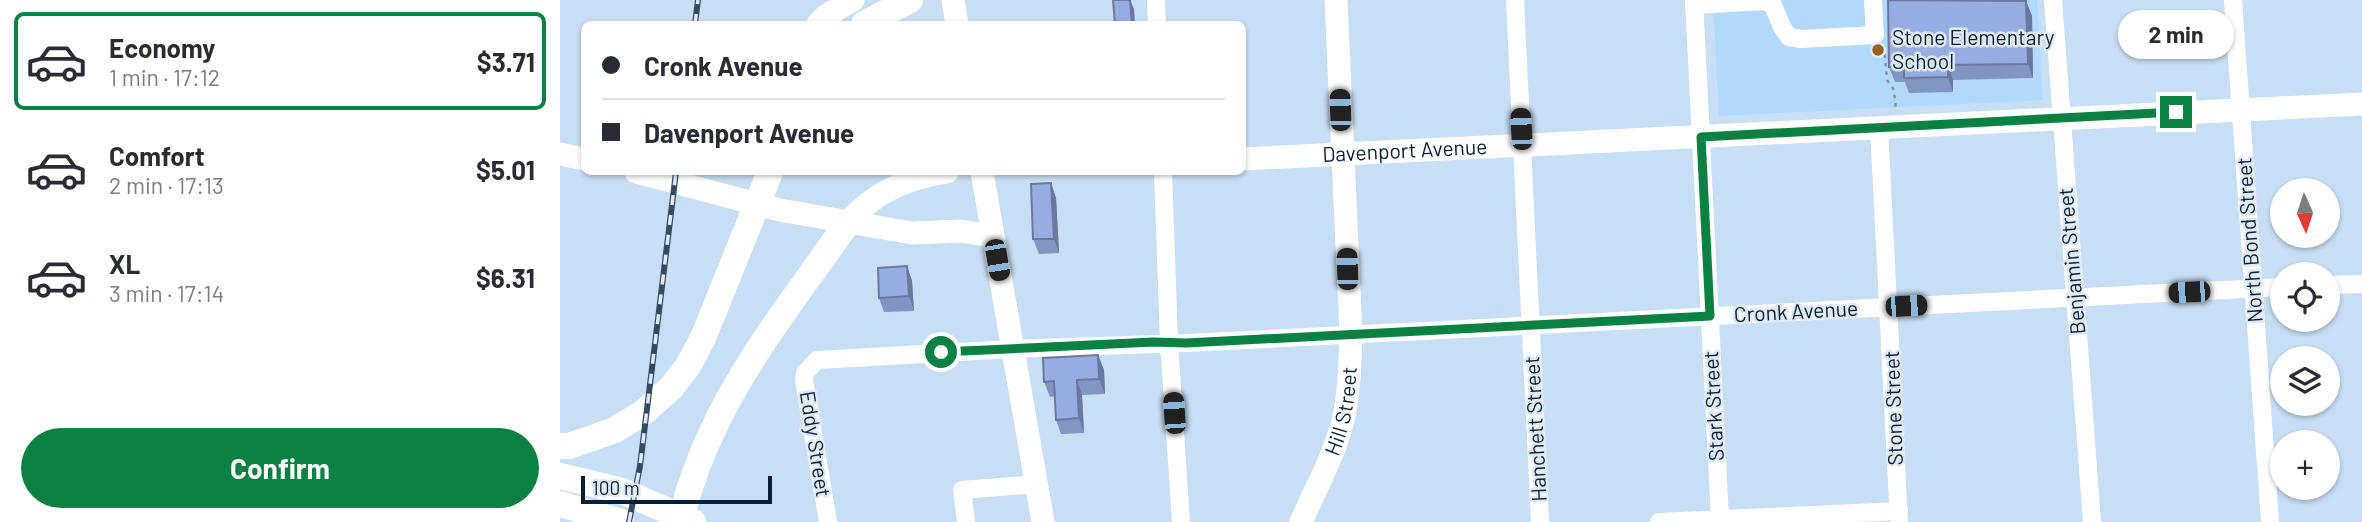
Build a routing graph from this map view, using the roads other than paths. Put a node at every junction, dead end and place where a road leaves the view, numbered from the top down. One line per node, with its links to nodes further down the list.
1 (853, 0): 11 (main road)
2 (911, 0): 12 (highway)
3 (953, 0): 13 (main road)
4 (1156, 0): 14 (street)
5 (1336, 0): 22 (main road, Hill Street)
6 (1515, 0): 20 (street, Hanchett Street)
7 (1873, 0): 10 (street)
8 (2053, 0): 17 (street, Benjamin Street)
9 (2233, 0): 16 (street, North Bond Street)
10 (1694, 2): 19 (street, Stark Street)
11 (821, 21)
12 (870, 21)
13 (956, 21)
14 (1157, 21)
15 (2362, 104): 16 (main road, Davenport Avenue)
16 (2240, 109): 17 (main road, Davenport Avenue); 35 (street, North Bond Street)
17 (2060, 118): 18 (main road, Davenport Avenue); 36 (street, Benjamin Street)
18 (1879, 127): 19 (main road, Davenport Avenue); 37 (street, Stone Street)
19 (1701, 137): 20 (main road, Davenport Avenue); 38 (street, Stark Street)
20 (1522, 144): 22 (main road, Davenport Avenue); 39 (street, Hanchett Street)
21 (560, 154): 23 (main road)
22 (1342, 154): 24 (main road, Davenport Avenue); 40 (main road, Hill Street)
23 (581, 158)
24 (1246, 159)
25 (647, 175): 30 (main road)
26 (928, 175): 30 (main road)
27 (982, 175): 31 (main road)
28 (1163, 175): 41 (street)
29 (768, 176): 44 (highway)
30 (848, 222): 31 (main road); 51 (highway)
31 (992, 236): 42 (main road)
32 (2362, 284): 33 (street)
33 (2340, 285)
34 (2270, 288): 35 (street, Cronk Avenue)
35 (2253, 289): 36 (street, Cronk Avenue); 61 (street, North Bond Street)
36 (2076, 297): 37 (street, Cronk Avenue); 60 (street, Benjamin Street)
37 (1889, 307): 38 (street, Cronk Avenue); 48 (street, Stone Street)
38 (1710, 316): 39 (street, Cronk Avenue); 49 (street, Stark Street)
39 (1530, 325): 40 (street, Cronk Avenue); 58 (street, Hanchett Street)
40 (1351, 335): 41 (street, Cronk Avenue); 57 (main road, Hill Street)
41 (1169, 342): 42 (street, Cronk Avenue); 56 (street)
42 (1012, 349): 43 (street, Cronk Avenue); 46 (main road)
43 (808, 367): 53 (street, Eddy Street)
44 (560, 446)
45 (560, 475): 52 (highway)
46 (1038, 484): 54 (street); 55 (main road)
47 (560, 504): 50 (highway)
48 (1899, 517): 49 (street)
49 (1720, 519): 59 (street)
50 (621, 522)
51 (680, 522)
52 (693, 522)
53 (828, 522)
54 (966, 522)
55 (1044, 522)
56 (1181, 522)
57 (1301, 522)
58 (1540, 522)
59 (1659, 522)
60 (2092, 522)
61 (2270, 522)

